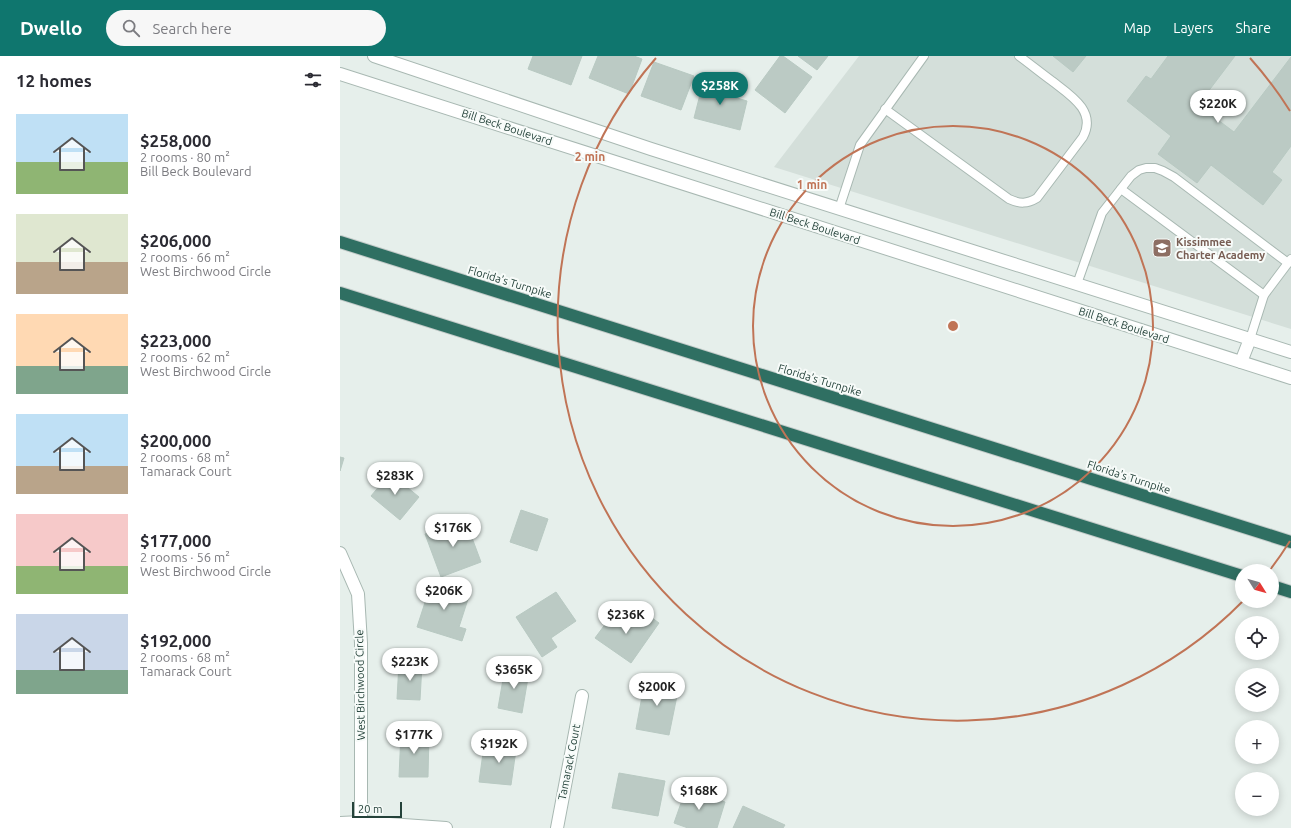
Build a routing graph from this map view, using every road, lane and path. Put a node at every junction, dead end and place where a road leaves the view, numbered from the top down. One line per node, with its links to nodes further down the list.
1 (374, 56): 7 (street)
2 (924, 56): 5 (lane)
3 (1020, 56): 5 (lane)
4 (340, 74): 15 (street, Bill Beck Boulevard)
5 (885, 110): 7 (lane)
6 (1121, 189): 9 (lane); 10 (lane); 12 (lane)
7 (839, 209): 10 (street)
8 (340, 242): 17 (highway, Florida's Turnpike)
9 (1289, 261): 12 (lane)
10 (1077, 284): 13 (street)
11 (340, 293): 19 (highway)
12 (1264, 296): 13 (lane)
13 (1250, 339): 14 (street); 15 (street)
14 (1291, 352)
15 (1241, 362): 16 (street, Bill Beck Boulevard)
16 (1291, 378)
17 (1291, 542)
18 (340, 552): 24 (street, West Birchwood Circle)
19 (1235, 574)
20 (1279, 588): 21 (highway)
21 (1291, 592)
22 (582, 696): 26 (street, Tamarack Court)
23 (340, 823): 24 (street)
24 (361, 825): 25 (street)
25 (446, 828)
26 (557, 828)

